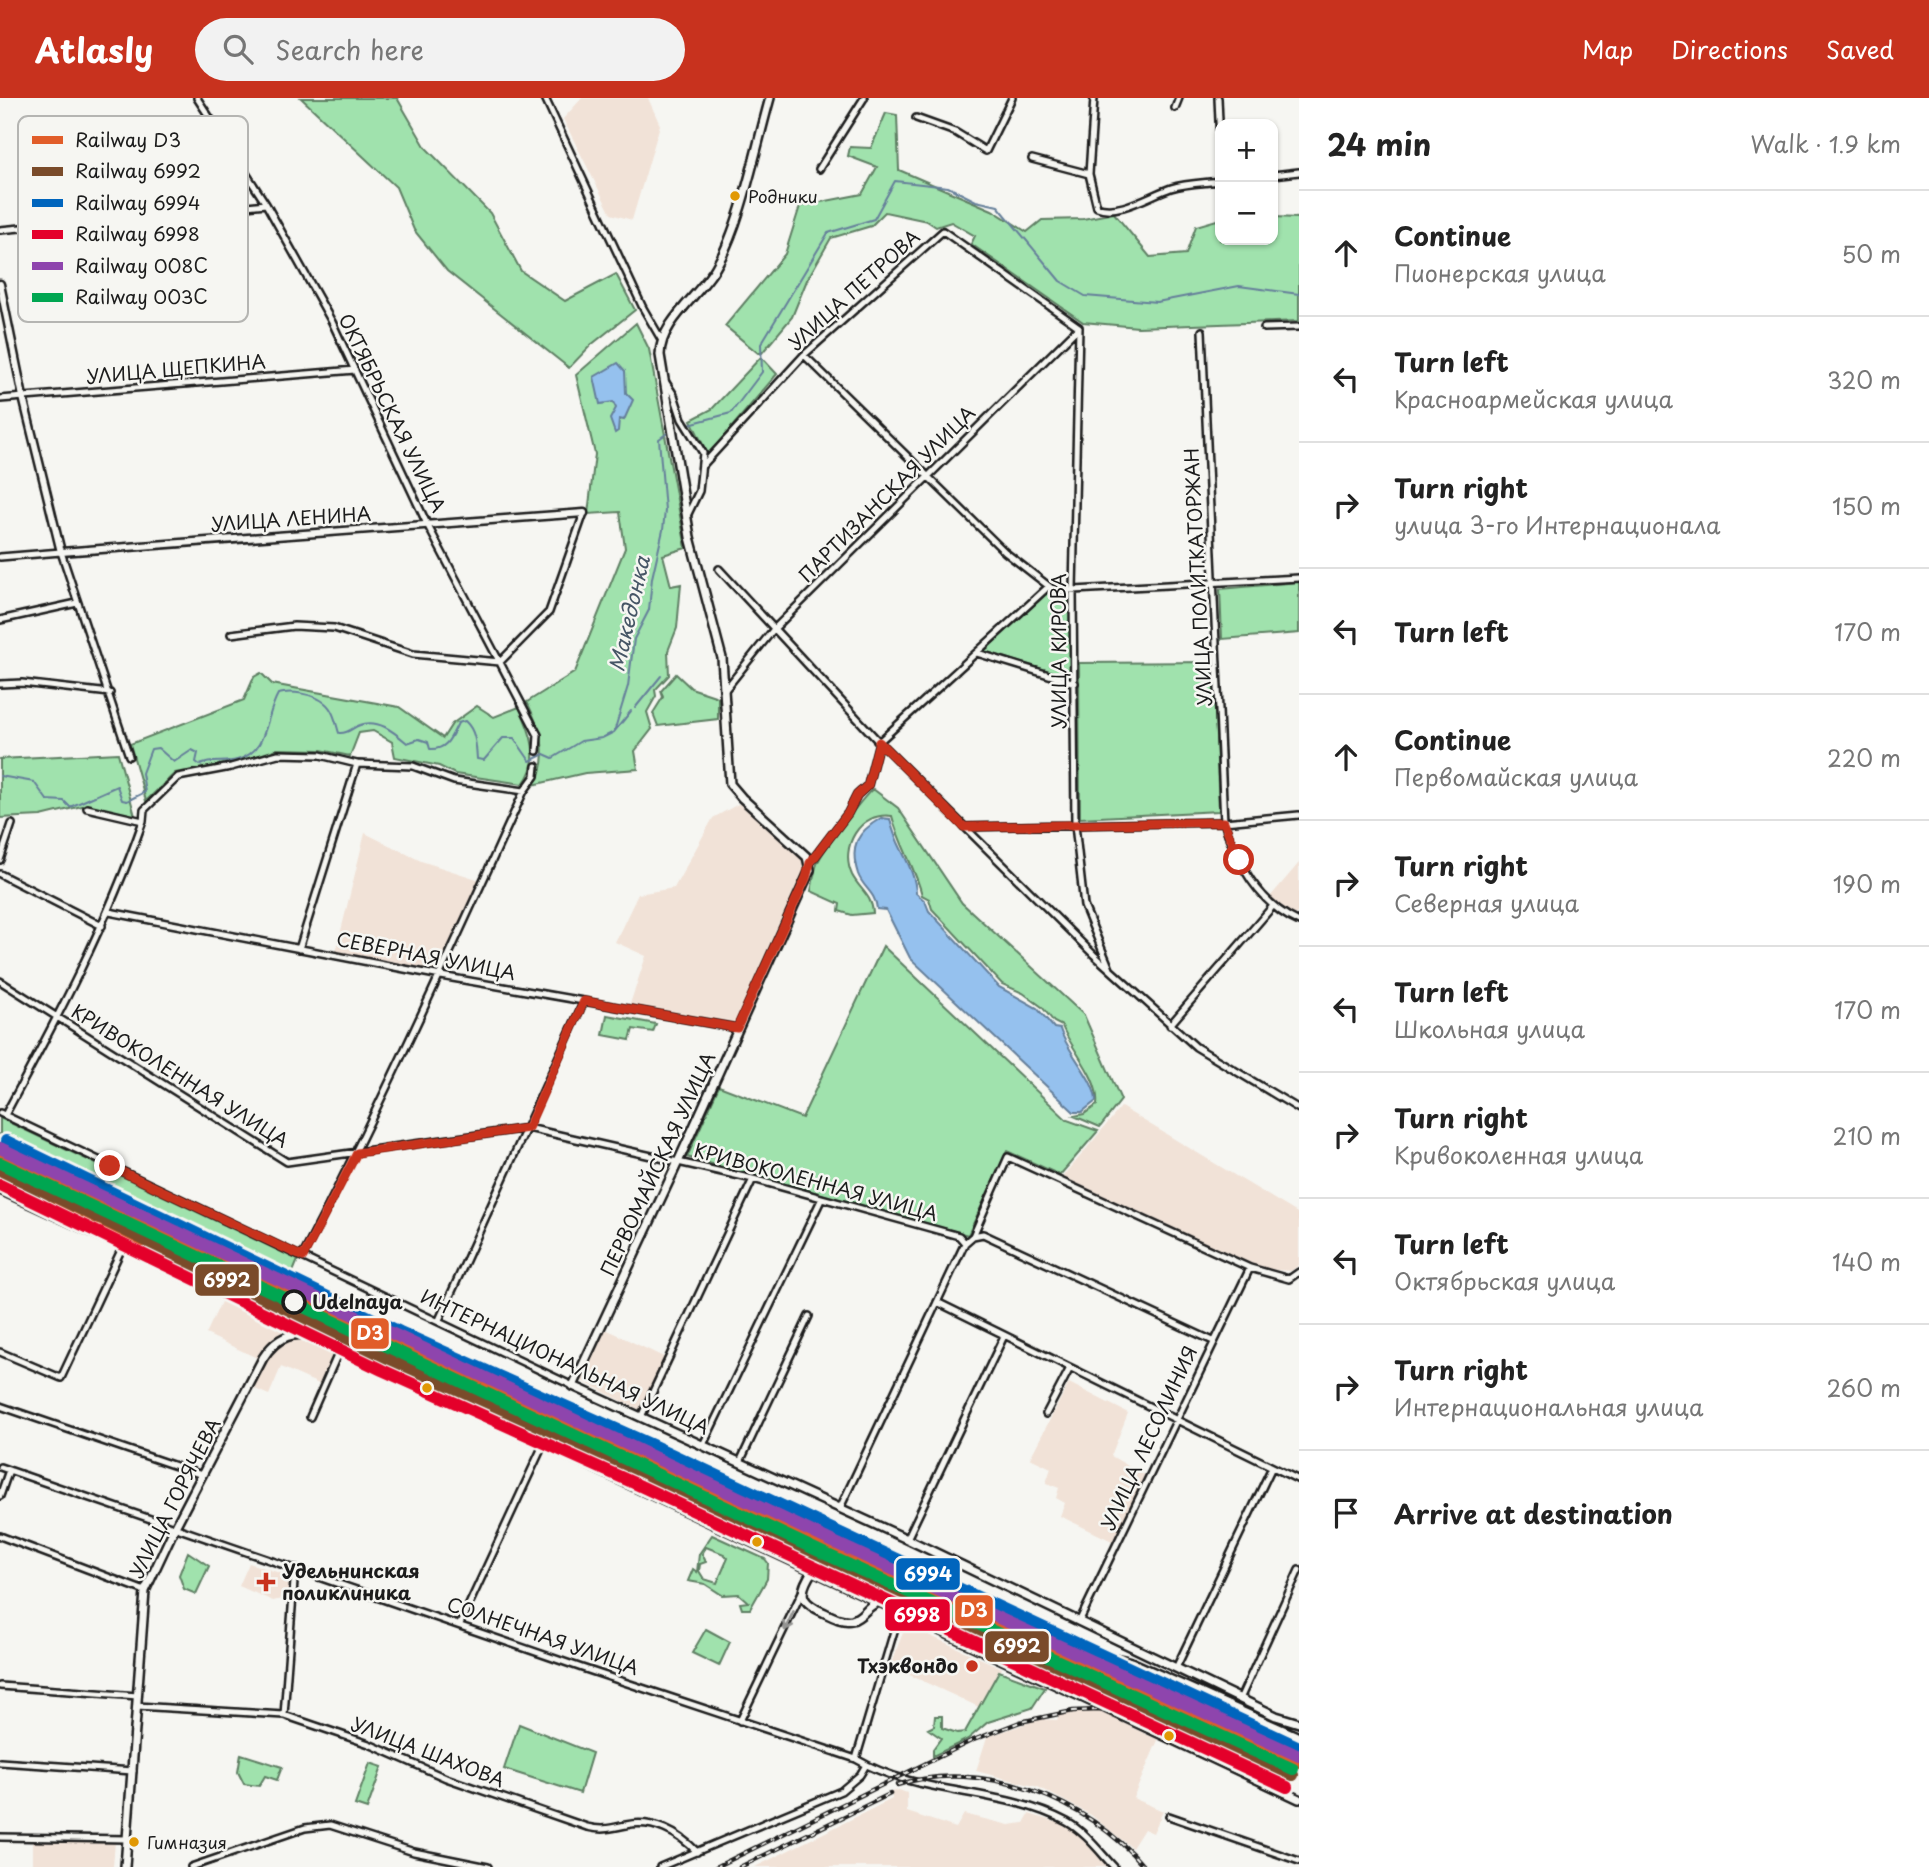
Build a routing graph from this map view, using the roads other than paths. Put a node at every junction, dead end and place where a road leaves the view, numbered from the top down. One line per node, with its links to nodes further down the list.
1 (197, 98): 10 (street, ОКТЯБРЬСКАЯ УЛИЦА)
2 (545, 98): 29 (street)
3 (770, 98): 29 (main road)
4 (864, 98): 14 (street)
5 (1012, 98): 11 (street)
6 (1094, 98): 16 (street)
7 (1179, 98): 9 (street)
8 (1218, 98): 12 (street)
9 (1175, 108)
10 (209, 116)
11 (916, 118)
12 (1219, 119)
13 (1032, 159): 16 (street)
14 (819, 169)
15 (1299, 172): 17 (street)
16 (1088, 174): 19 (street)
17 (1278, 174)
18 (248, 175): 20 (street, ОКТЯБРЬСКАЯ УЛИЦА)
19 (1215, 182)
20 (267, 204): 21 (street); 31 (street, ОКТЯБРЬСКАЯ УЛИЦА)
21 (248, 206)
22 (18, 228): 23 (street)
23 (0, 230)
24 (0, 284): 33 (street)
25 (1079, 327): 30 (street, УЛИЦА ПЕТРОВА); 36 (street, ПАРТИЗАНСКАЯ УЛИЦА); 46 (street, УЛИЦА КИРОВА)
26 (1299, 327): 27 (street)
27 (1265, 328)
28 (1202, 331): 44 (street, УЛИЦА ПОЛИТКАТОРЖАН)
29 (661, 339): 32 (main road)
30 (804, 355): 35 (street, УЛИЦА ПЕТРОВА); 36 (street)
31 (355, 370): 33 (street, УЛИЦА ЩЕПКИНА); 39 (street, ОКТЯБРЬСКАЯ УЛИЦА)
32 (662, 379): 35 (street); 38 (main road)
33 (23, 397): 34 (street, УЛИЦА ЩЕПКИНА); 40 (street)
34 (0, 399)
35 (703, 465): 38 (street)
36 (928, 474): 45 (street); 49 (street, ПАРТИЗАНСКАЯ УЛИЦА)
37 (584, 513): 39 (street, УЛИЦА ЛЕНИНА); 52 (street)
38 (686, 518): 55 (main road)
39 (427, 524): 40 (street, УЛИЦА ЛЕНИНА); 52 (street, ОКТЯБРЬСКАЯ УЛИЦА)
40 (61, 552): 41 (street, УЛИЦА ЛЕНИНА); 47 (street)
41 (0, 557)
42 (719, 569): 49 (street)
43 (1299, 578): 44 (street)
44 (1215, 584): 46 (street); 66 (street, УЛИЦА ПОЛИТКАТОРЖАН)
45 (1048, 587): 46 (street); 51 (street)
46 (1073, 590): 53 (street, УЛИЦА КИРОВА)
47 (77, 603): 48 (street); 56 (street)
48 (0, 620)
49 (773, 630): 55 (street, ПАРТИЗАНСКАЯ УЛИЦА); 57 (street)
50 (231, 634): 52 (street)
51 (977, 653): 53 (street); 57 (street)
52 (500, 662): 58 (street, ОКТЯБРЬСКАЯ УЛИЦА)
53 (1075, 683): 68 (street, УЛИЦА КИРОВА)
54 (0, 684): 56 (street)
55 (725, 690): 71 (main road)
56 (110, 693): 59 (street)
57 (879, 742): 69 (street); 71 (street)
58 (537, 751)
59 (129, 756)
60 (357, 764): 62 (street); 65 (street); 77 (street)
61 (536, 766): 62 (street)
62 (524, 791): 79 (street)
63 (87, 808): 65 (street)
64 (1299, 815): 66 (street)
65 (142, 821): 74 (street)
66 (1224, 822): 68 (street); 73 (street, УЛИЦА ПОЛИТКАТОРЖАН)
67 (12, 824): 70 (street)
68 (1075, 825): 69 (street); 78 (street, УЛИЦА КИРОВА)
69 (964, 827): 78 (street)
70 (0, 860)
71 (810, 863): 84 (main road, ПЕРВОМАЙСКАЯ УЛИЦА)
72 (0, 874): 76 (street)
73 (1273, 906): 75 (street, УЛИЦА ПОЛИТКАТОРЖАН); 83 (street)
74 (108, 912): 76 (street); 77 (street, СЕВЕРНАЯ УЛИЦА)
75 (1299, 922)
76 (102, 926): 82 (street)
77 (299, 949): 79 (street, СЕВЕРНАЯ УЛИЦА)
78 (1111, 969): 83 (street)
79 (441, 976): 81 (street, СЕВЕРНАЯ УЛИЦА); 88 (street)
80 (0, 981): 82 (street, КРИВОКОЛЕННАЯ УЛИЦА)
81 (584, 1001): 84 (street, СЕВЕРНАЯ УЛИЦА); 87 (street)
82 (58, 1017): 86 (street); 88 (street, КРИВОКОЛЕННАЯ УЛИЦА)
83 (1170, 1025): 85 (street)
84 (737, 1028): 89 (main road, ПЕРВОМАЙСКАЯ УЛИЦА)
85 (1299, 1108)
86 (2, 1114): 96 (street, ИНТЕРНАЦИОНАЛЬНАЯ УЛИЦА)
87 (528, 1128): 88 (street, КРИВОКОЛЕННАЯ УЛИЦА); 89 (street, КРИВОКОЛЕННАЯ УЛИЦА); 101 (street)
88 (357, 1153): 96 (street)
89 (678, 1162): 90 (street, КРИВОКОЛЕННАЯ УЛИЦА); 108 (main road, ПЕРВОМАЙСКАЯ УЛИЦА)
90 (753, 1179): 92 (street, КРИВОКОЛЕННАЯ УЛИЦА); 112 (street)
91 (0, 1191): 95 (street)
92 (822, 1198): 94 (street, КРИВОКОЛЕННАЯ УЛИЦА); 115 (street)
93 (973, 1236): 94 (street); 97 (street); 104 (street)
94 (965, 1243): 99 (street)
95 (122, 1248): 102 (street); 106 (street)
96 (303, 1257): 101 (street, ИНТЕРНАЦИОНАЛЬНАЯ УЛИЦА)
97 (1250, 1268): 98 (street); 104 (street, УЛИЦА ЛЕСОЛИНИЯ)
98 (1299, 1272)
99 (937, 1302): 103 (street); 123 (street)
100 (809, 1316): 116 (street)
101 (439, 1320): 108 (street, ИНТЕРНАЦИОНАЛЬНАЯ УЛИЦА)
102 (295, 1334): 105 (main road); 120 (main road, УЛИЦА ГОРЯЧЕВА)
103 (1004, 1336): 107 (street); 126 (street)
104 (1213, 1341): 113 (street, УЛИЦА ЛЕСОЛИНИЯ)
105 (340, 1349): 111 (street); 114 (main road)
106 (0, 1352)
107 (1070, 1368): 110 (street); 113 (street)
108 (573, 1386): 112 (main road, ИНТЕРНАЦИОНАЛЬНАЯ УЛИЦА)
109 (0, 1406): 120 (street)
110 (1046, 1414)
111 (310, 1417)
112 (641, 1417): 115 (main road, ИНТЕРНАЦИОНАЛЬНАЯ УЛИЦА)
113 (1175, 1419): 118 (street); 136 (street, УЛИЦА ЛЕСОЛИНИЯ)
114 (544, 1444): 128 (main road); 137 (street)
115 (703, 1445): 116 (main road, ИНТЕРНАЦИОНАЛЬНАЯ УЛИЦА)
116 (740, 1462): 123 (main road, ИНТЕРНАЦИОНАЛЬНАЯ УЛИЦА)
117 (0, 1467): 119 (street, СОЛНЕЧНАЯ УЛИЦА)
118 (1272, 1467): 121 (street); 138 (street)
119 (9, 1470): 122 (street); 124 (street, СОЛНЕЧНАЯ УЛИЦА)
120 (204, 1475): 124 (main road, УЛИЦА ГОРЯЧЕВА)
121 (1299, 1480)
122 (0, 1496)
123 (840, 1508): 126 (main road, ИНТЕРНАЦИОНАЛЬНАЯ УЛИЦА)
124 (175, 1527): 127 (street, СОЛНЕЧНАЯ УЛИЦА); 131 (main road, УЛИЦА ГОРЯЧЕВА)
125 (0, 1536): 131 (street)
126 (907, 1539): 136 (main road, ИНТЕРНАЦИОНАЛЬНАЯ УЛИЦА)
127 (295, 1568): 137 (street, СОЛНЕЧНАЯ УЛИЦА); 143 (street)
128 (813, 1570): 130 (main road); 132 (main road); 146 (main road)
129 (1299, 1570): 141 (street)
130 (803, 1589): 134 (main road); 144 (street, one-way to 144)
131 (145, 1591): 140 (main road, УЛИЦА ГОРЯЧЕВА)
132 (859, 1592): 133 (main road); 134 (main road)
133 (881, 1602): 134 (main road); 135 (main road)
134 (864, 1611)
135 (900, 1611): 147 (street); 151 (main road)
136 (1079, 1622): 138 (main road, ИНТЕРНАЦИОНАЛЬНАЯ УЛИЦА)
137 (460, 1624): 144 (street, СОЛНЕЧНАЯ УЛИЦА)
138 (1176, 1668): 141 (main road, ИНТЕРНАЦИОНАЛЬНАЯ УЛИЦА)
139 (0, 1686): 140 (street)
140 (138, 1696): 142 (main road, УЛИЦА ГОРЯЧЕВА)
141 (1240, 1699): 145 (main road, ИНТЕРНАЦИОНАЛЬНАЯ УЛИЦА)
142 (137, 1706): 143 (street, УЛИЦА ШАХОВА); 150 (main road, УЛИЦА ГОРЯЧЕВА)
143 (284, 1715): 155 (street, УЛИЦА ШАХОВА)
144 (740, 1721): 147 (street, СОЛНЕЧНАЯ УЛИЦА)
145 (1299, 1723)
146 (1299, 1737)
147 (856, 1759): 149 (street, СОЛНЕЧНАЯ УЛИЦА)
148 (0, 1762): 150 (street)
149 (866, 1765): 155 (street); 161 (street, СОЛНЕЧНАЯ УЛИЦА)
150 (133, 1771): 154 (main road, УЛИЦА ГОРЯЧЕВА)
151 (1299, 1800)
152 (1169, 1816): 156 (street)
153 (0, 1837): 154 (street)
154 (128, 1839): 157 (main road, УЛИЦА ГОРЯЧЕВА)
155 (697, 1852): 160 (street)
156 (1299, 1861)
157 (125, 1867)
158 (191, 1867): 159 (street)
159 (488, 1867)
160 (660, 1867)
161 (1114, 1867)

